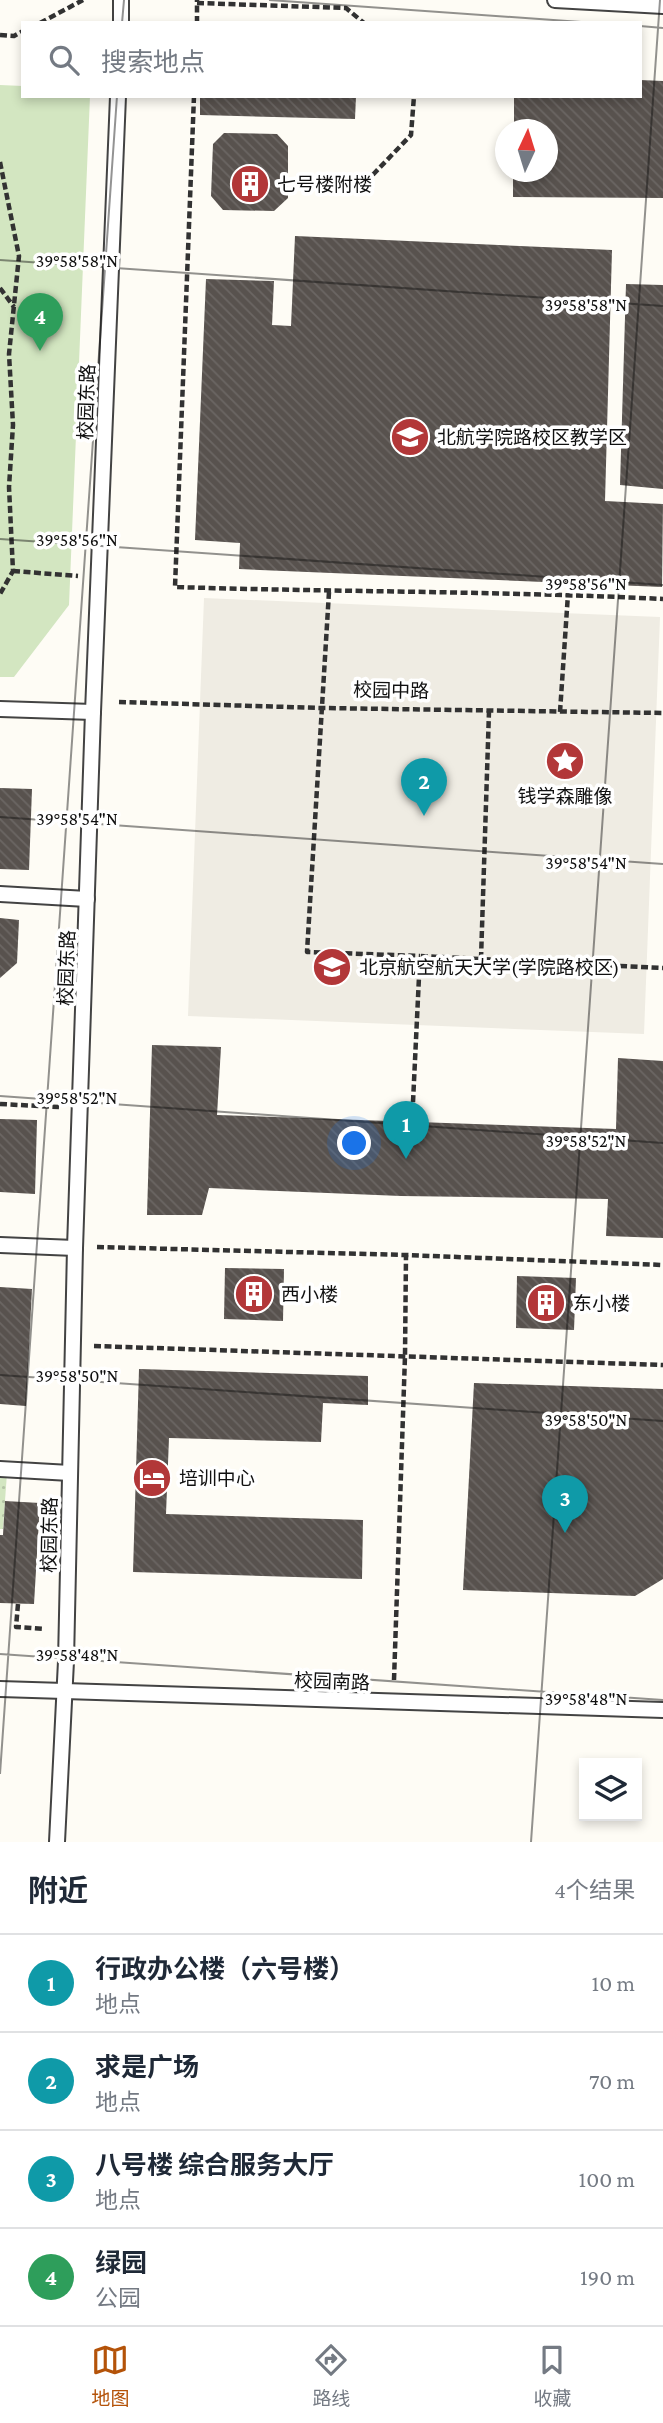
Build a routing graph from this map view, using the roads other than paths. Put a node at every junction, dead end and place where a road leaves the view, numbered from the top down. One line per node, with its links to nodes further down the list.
1 (121, 0): 4 (lane)
2 (555, 0): 3 (lane)
3 (663, 6)
4 (121, 21)
5 (118, 98): 7 (lane, 校园东路)
6 (0, 709): 7 (lane)
7 (93, 712): 9 (lane, 校园东路)
8 (0, 894): 9 (lane)
9 (87, 899): 11 (lane, 校园东路)
10 (0, 1245): 11 (lane)
11 (75, 1248): 13 (lane, 校园东路)
12 (0, 1469): 13 (lane)
13 (70, 1473): 15 (lane, 校园东路)
14 (0, 1689): 15 (lane, 校园南路)
15 (65, 1691): 16 (lane, 校园南路); 17 (lane, 校园东路)
16 (663, 1710)
17 (57, 1842)

